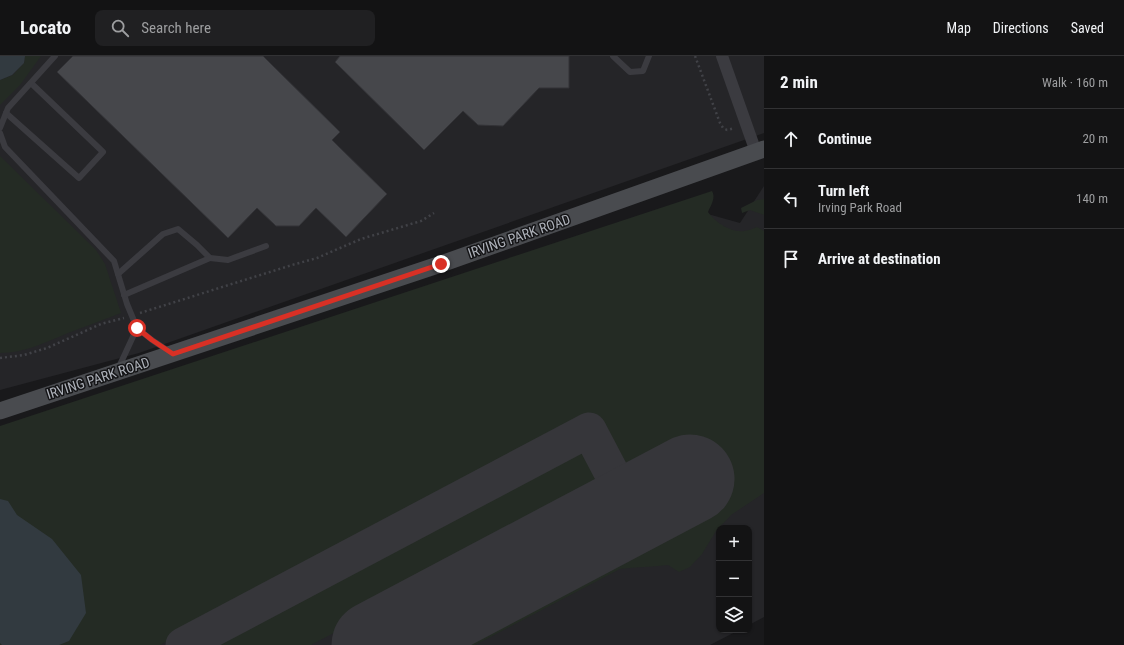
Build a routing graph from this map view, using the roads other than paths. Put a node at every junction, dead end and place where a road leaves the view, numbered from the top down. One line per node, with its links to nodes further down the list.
1 (56, 56): 5 (lane)
2 (613, 56): 3 (lane)
3 (649, 56)
4 (722, 56): 9 (street)
5 (31, 83): 6 (lane); 6 (lane)
6 (6, 113): 7 (lane)
7 (0, 128)
8 (0, 133): 12 (lane)
9 (760, 151): 15 (main road, IRVING PARK ROAD)
10 (266, 246): 11 (lane)
11 (210, 258): 12 (lane); 13 (lane)
12 (118, 274): 13 (lane)
13 (124, 295): 14 (lane)
14 (137, 328): 15 (lane); 16 (lane)
15 (173, 354): 16 (main road, IRVING PARK ROAD)
16 (117, 372): 17 (main road, IRVING PARK ROAD)
17 (0, 411)

